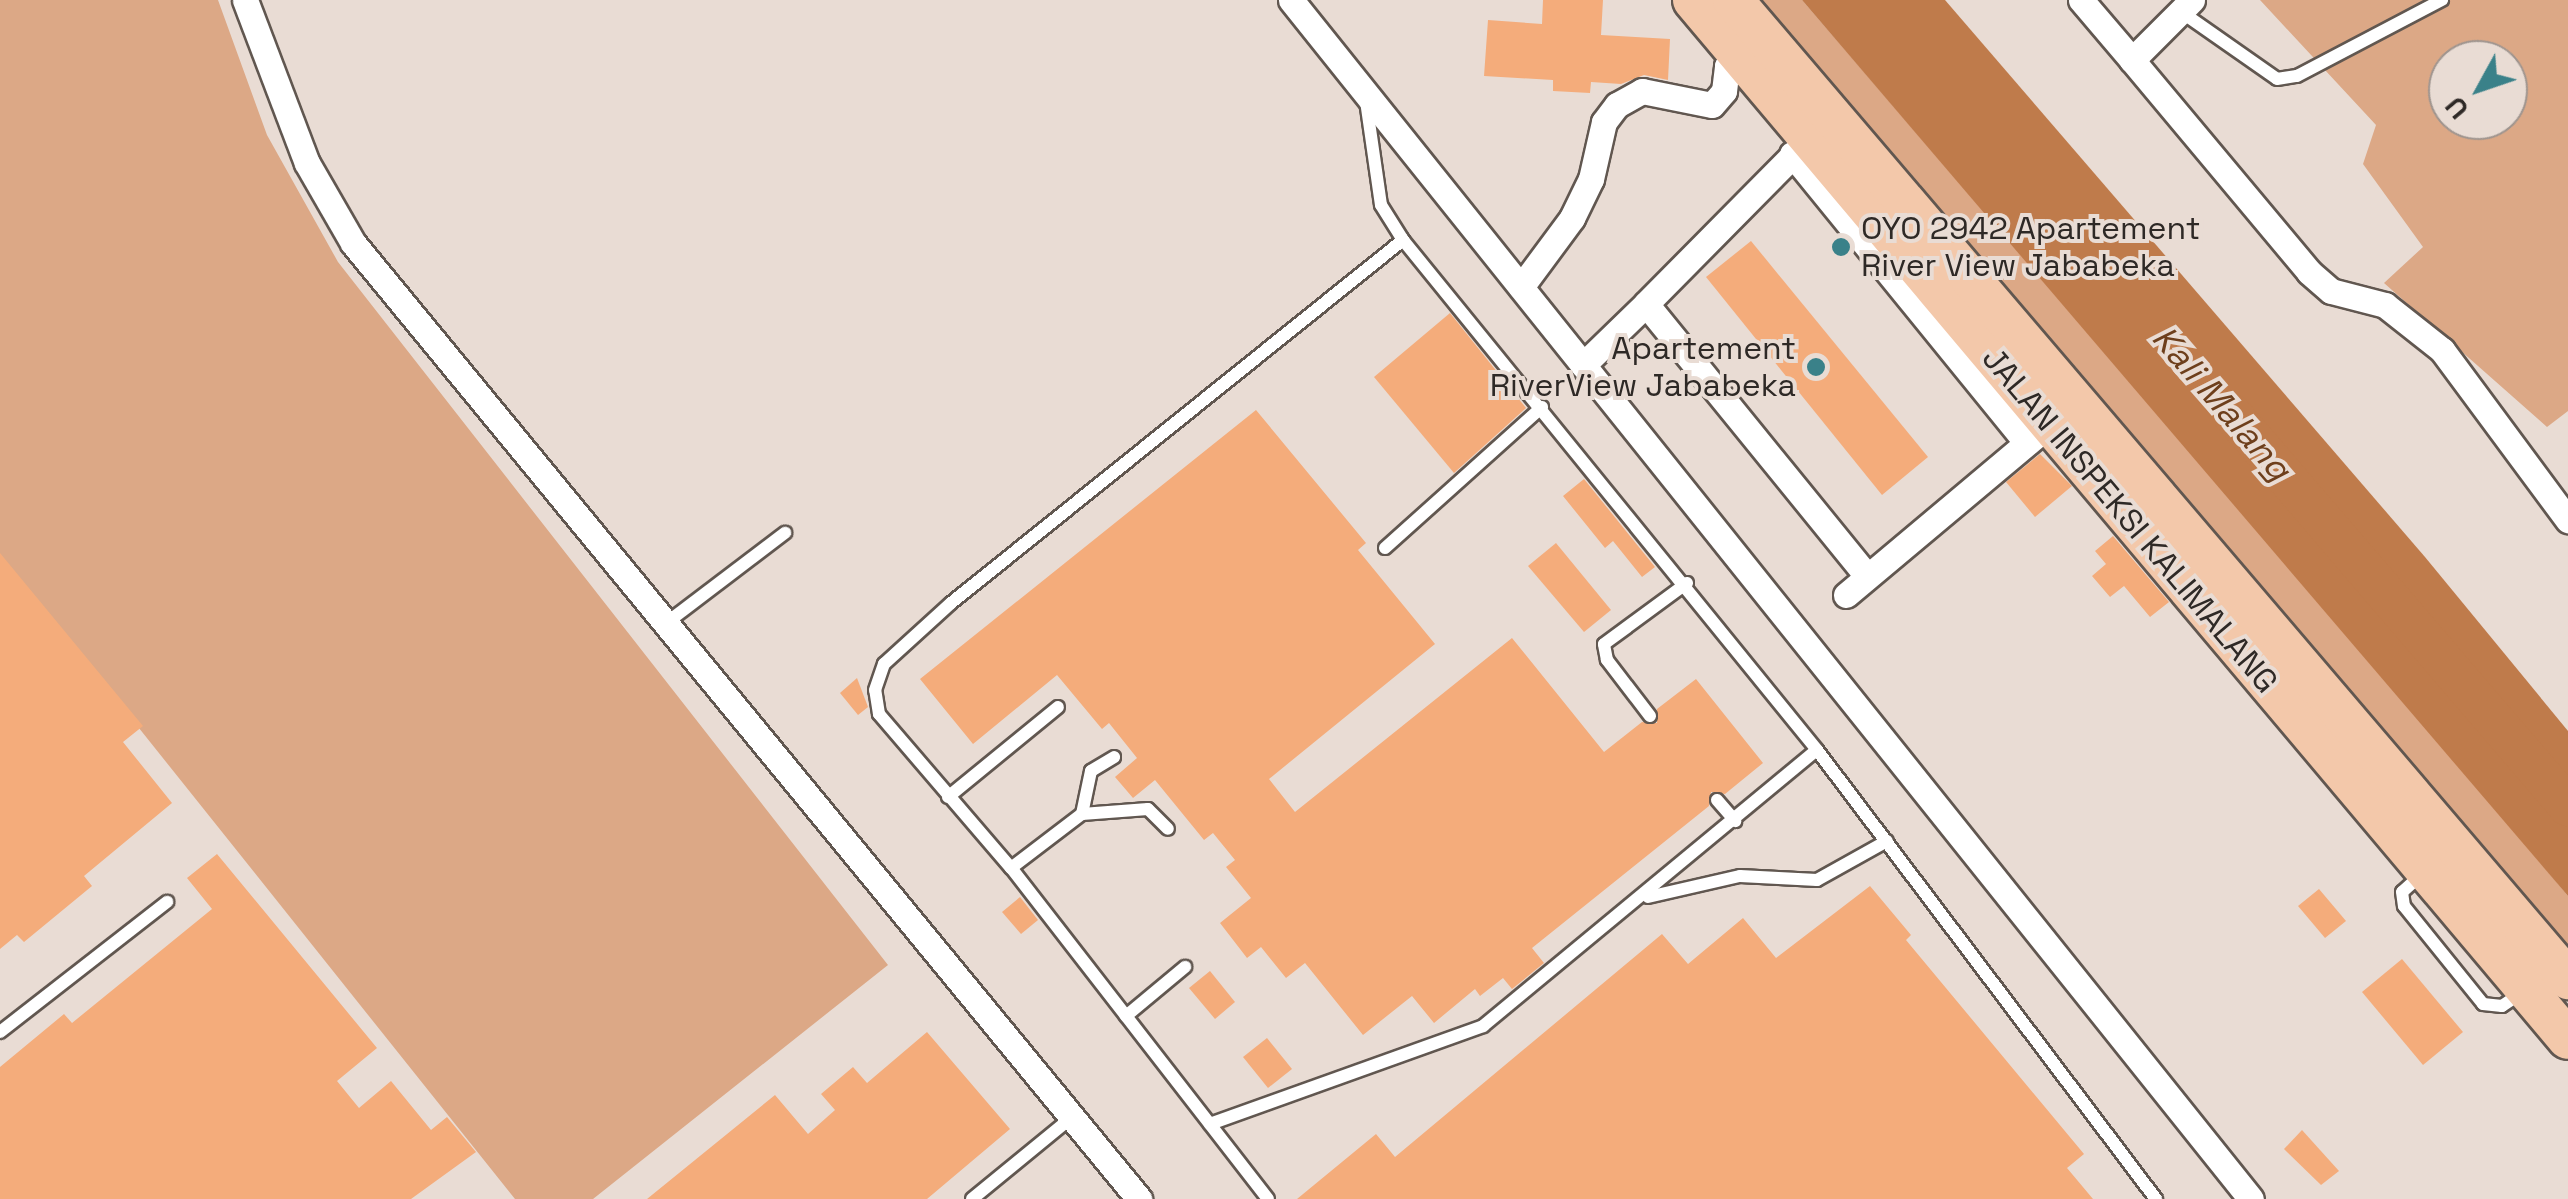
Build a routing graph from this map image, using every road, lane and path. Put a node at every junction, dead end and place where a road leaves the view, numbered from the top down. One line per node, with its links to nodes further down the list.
1 (244, 0): 24 (street)
2 (1291, 0): 10 (street)
3 (1694, 0): 8 (main road, JALAN INSPEKSI KALIMALANG)
4 (1733, 0): 35 (main road, JALAN INSPEKSI KALIMALANG)
5 (2081, 0): 9 (street)
6 (2442, 0): 7 (lane)
7 (2181, 3): 9 (street)
8 (1741, 56): 11 (main road, JALAN INSPEKSI KALIMALANG); 13 (street)
9 (2132, 60): 18 (street)
10 (1366, 90): 12 (lane); 13 (street)
11 (1801, 146): 14 (street); 17 (main road, JALAN INSPEKSI KALIMALANG)
12 (1404, 240): 16 (lane); 29 (lane)
13 (1521, 287): 15 (street)
14 (1646, 304): 15 (street); 21 (street)
15 (1584, 364): 50 (street)
16 (1542, 407): 20 (lane); 22 (lane)
17 (2038, 434): 21 (street); 35 (main road, JALAN INSPEKSI KALIMALANG)
18 (2568, 520)
19 (785, 533): 24 (lane)
20 (1385, 548)
21 (1868, 576): 23 (street)
22 (1686, 584): 26 (lane); 27 (lane)
23 (1846, 595)
24 (666, 624): 44 (street)
25 (1058, 708): 29 (lane)
26 (1650, 716)
27 (1818, 750): 32 (lane); 34 (lane)
28 (1114, 757): 31 (lane)
29 (948, 796): 36 (lane)
30 (1718, 800): 32 (lane)
31 (1082, 814): 33 (lane); 36 (lane)
32 (1735, 821): 37 (lane)
33 (1168, 828)
34 (1887, 841): 37 (lane); 49 (lane)
35 (2441, 859): 40 (main road, JALAN INSPEKSI KALIMALANG); 40 (lane)
36 (1011, 868): 41 (lane)
37 (1646, 897): 45 (lane)
38 (167, 902): 42 (lane)
39 (1185, 967): 41 (lane)
40 (2550, 978): 43 (main road, JALAN INSPEKSI KALIMALANG)
41 (1126, 1016): 45 (lane)
42 (0, 1032)
43 (2568, 1039)
44 (1071, 1118): 46 (lane); 47 (street)
45 (1210, 1124): 48 (lane)
46 (972, 1199)
47 (1139, 1199)
48 (1268, 1199)
49 (2156, 1199)
50 (2252, 1199)

